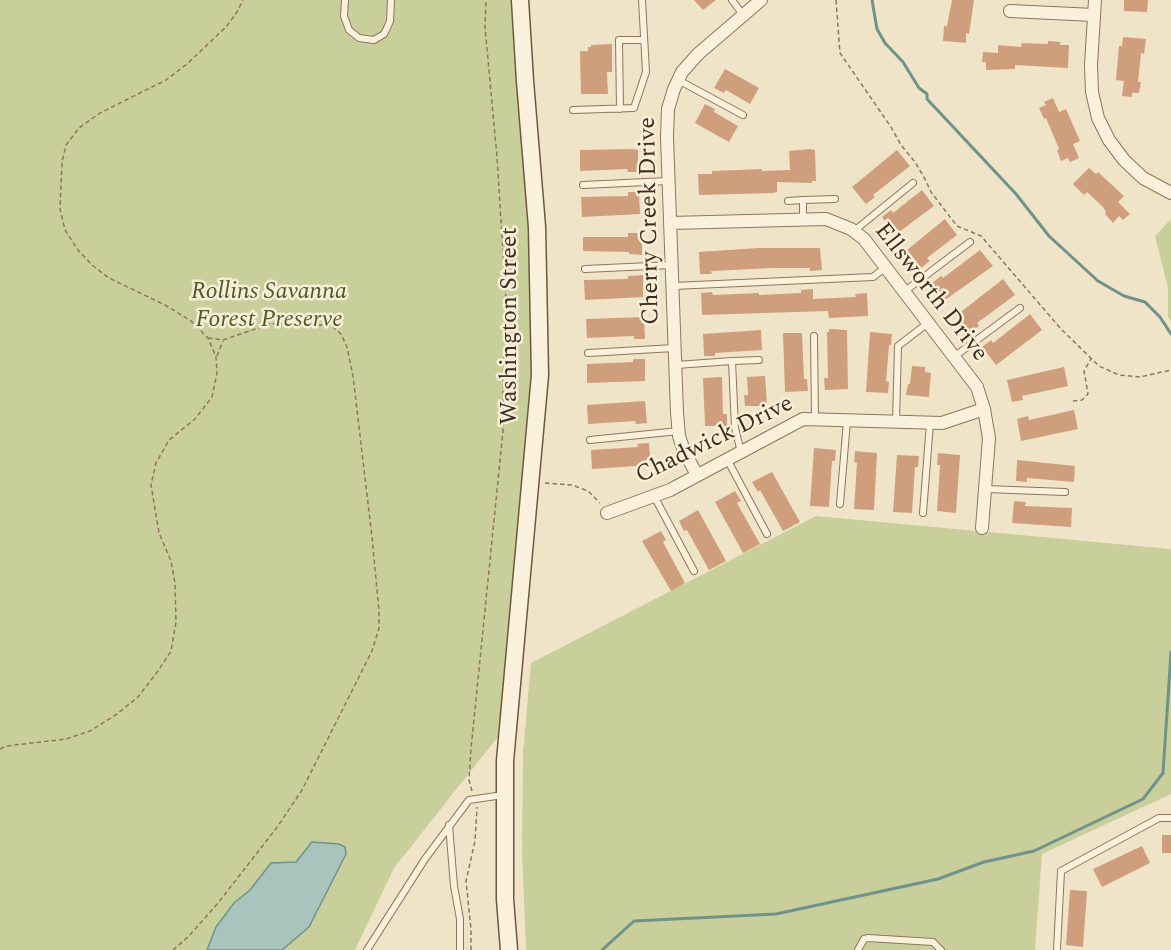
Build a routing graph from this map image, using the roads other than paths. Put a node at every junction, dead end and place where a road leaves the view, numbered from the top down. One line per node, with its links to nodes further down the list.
1 (345, 0): 2 (lane)
2 (391, 0)
3 (520, 0): 60 (main road, Washington Street)
4 (642, 0): 11 (lane)
5 (732, 0): 9 (lane)
6 (761, 0): 9 (street, Cherry Creek Drive)
7 (1095, 0): 10 (street)
8 (1010, 11): 10 (street)
9 (744, 15): 12 (street, Cherry Creek Drive)
10 (1094, 15): 19 (street)
11 (644, 40): 13 (lane); 13 (lane)
12 (678, 80): 15 (lane); 16 (street, Cherry Creek Drive)
13 (620, 109): 14 (lane)
14 (573, 110)
15 (743, 115)
16 (669, 181): 18 (lane); 24 (street, Cherry Creek Drive)
17 (913, 183): 25 (lane)
18 (583, 185)
19 (1171, 193)
20 (835, 199): 21 (lane)
21 (802, 200): 22 (lane); 23 (lane)
22 (788, 201)
23 (803, 219): 24 (street, Ellsworth Drive); 25 (street, Ellsworth Drive)
24 (671, 223): 27 (street, Cherry Creek Drive)
25 (854, 231): 28 (street, Ellsworth Drive)
26 (970, 242): 31 (lane)
27 (672, 265): 29 (lane); 30 (street, Cherry Creek Drive)
28 (886, 267): 30 (lane); 31 (street, Ellsworth Drive)
29 (585, 269)
30 (673, 286): 35 (street, Cherry Creek Drive)
31 (905, 291): 33 (street, Ellsworth Drive)
32 (1020, 308): 37 (lane)
33 (929, 323): 37 (street, Ellsworth Drive); 44 (lane)
34 (814, 336): 42 (lane)
35 (675, 348): 36 (lane); 40 (street, Cherry Creek Drive)
36 (588, 353)
37 (955, 356): 41 (street, Ellsworth Drive)
38 (759, 360): 39 (lane)
39 (732, 361): 40 (lane); 48 (lane)
40 (676, 365): 46 (street, Cherry Creek Drive)
41 (984, 409): 45 (street, Chadwick Drive); 51 (street, Ellsworth Drive)
42 (815, 418): 43 (street, Chadwick Drive); 48 (street, Chadwick Drive)
43 (847, 420): 44 (street, Chadwick Drive); 54 (lane)
44 (896, 422): 45 (street, Chadwick Drive)
45 (930, 423): 56 (lane)
46 (679, 431): 47 (lane); 50 (street, Cherry Creek Drive)
47 (590, 440)
48 (741, 452): 49 (street, Chadwick Drive)
49 (727, 459): 50 (street, Chadwick Drive); 58 (lane)
50 (697, 475): 53 (street, Chadwick Drive)
51 (986, 489): 52 (lane); 57 (street, Ellsworth Drive)
52 (1065, 492)
53 (654, 496): 55 (street, Chadwick Drive); 59 (lane)
54 (840, 504)
55 (607, 513)
56 (923, 513)
57 (982, 528)
58 (767, 534)
59 (693, 571)
60 (504, 795): 62 (lane); 65 (main road, Washington Street)
61 (1171, 818): 68 (lane)
62 (449, 825): 63 (lane); 64 (lane)
63 (367, 950)
64 (460, 950)
65 (509, 950)
66 (858, 950): 67 (lane)
67 (941, 950)
68 (1057, 950)

